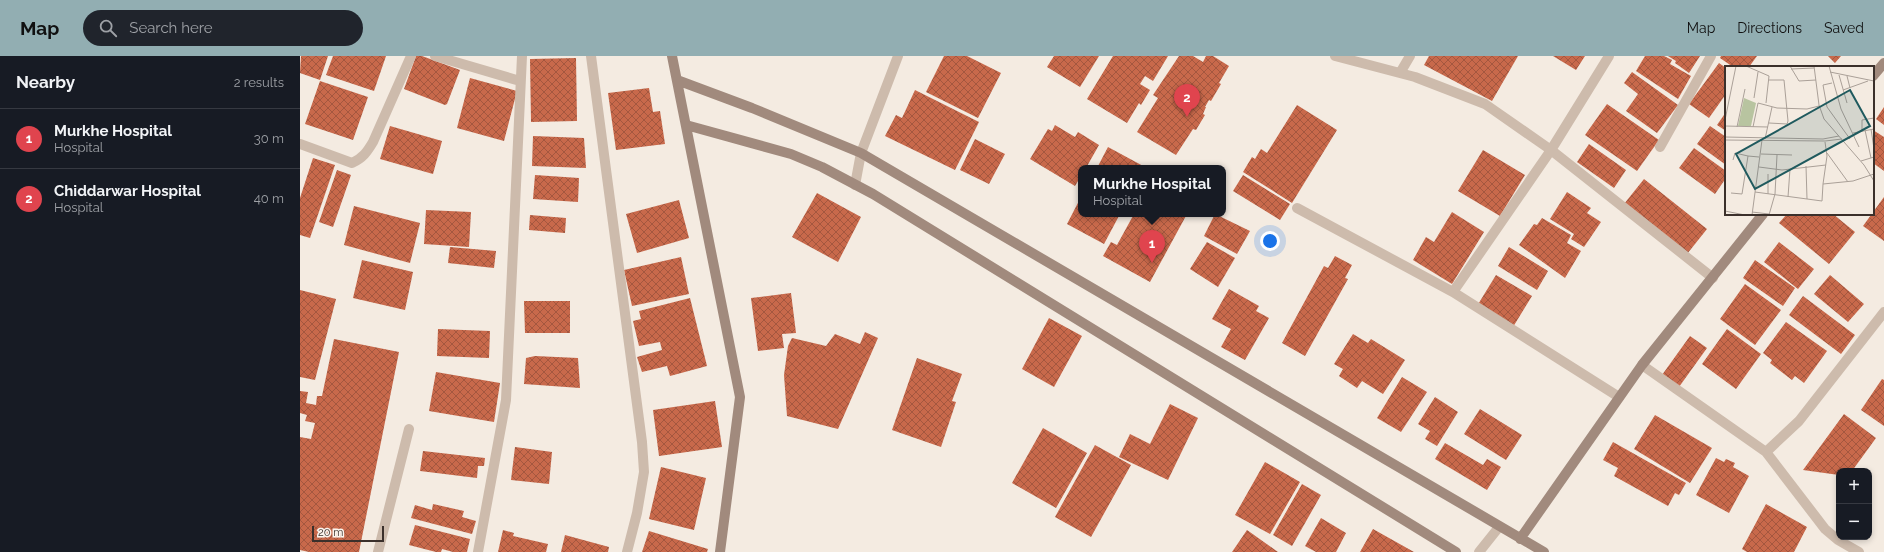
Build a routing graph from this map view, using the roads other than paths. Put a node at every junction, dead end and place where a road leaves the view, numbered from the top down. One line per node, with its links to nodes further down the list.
1 (411, 56): 17 (street)
2 (435, 56): 15 (street)
3 (522, 56): 15 (street)
4 (591, 56): 35 (street)
5 (672, 56): 14 (main road)
6 (898, 56): 20 (street)
7 (1335, 56): 12 (street)
8 (1410, 56): 12 (street)
9 (1609, 56): 19 (street)
10 (1711, 56): 18 (street)
11 (1884, 63): 13 (main road)
12 (1400, 73): 19 (street)
13 (1874, 75)
14 (677, 80): 16 (main road); 20 (main road)
15 (520, 81): 34 (street)
16 (686, 125): 21 (main road); 36 (main road)
17 (300, 144)
18 (1660, 147)
19 (1551, 150): 24 (street); 25 (street)
20 (861, 153): 21 (street); 31 (main road)
21 (855, 185): 37 (main road)
22 (1297, 208): 25 (street)
23 (1762, 215): 24 (main road)
24 (1713, 278): 27 (main road)
25 (1453, 292): 28 (street)
26 (1884, 312): 30 (street)
27 (1642, 365): 28 (main road); 30 (street)
28 (1619, 397): 32 (main road)
29 (409, 429): 33 (street)
30 (1766, 452): 40 (street)
31 (1499, 527): 32 (main road); 38 (street)
32 (1520, 539): 39 (main road)
33 (378, 552)
34 (478, 552)
35 (627, 552)
36 (720, 552)
37 (1456, 552)
38 (1478, 552)
39 (1544, 552)
40 (1859, 552)

